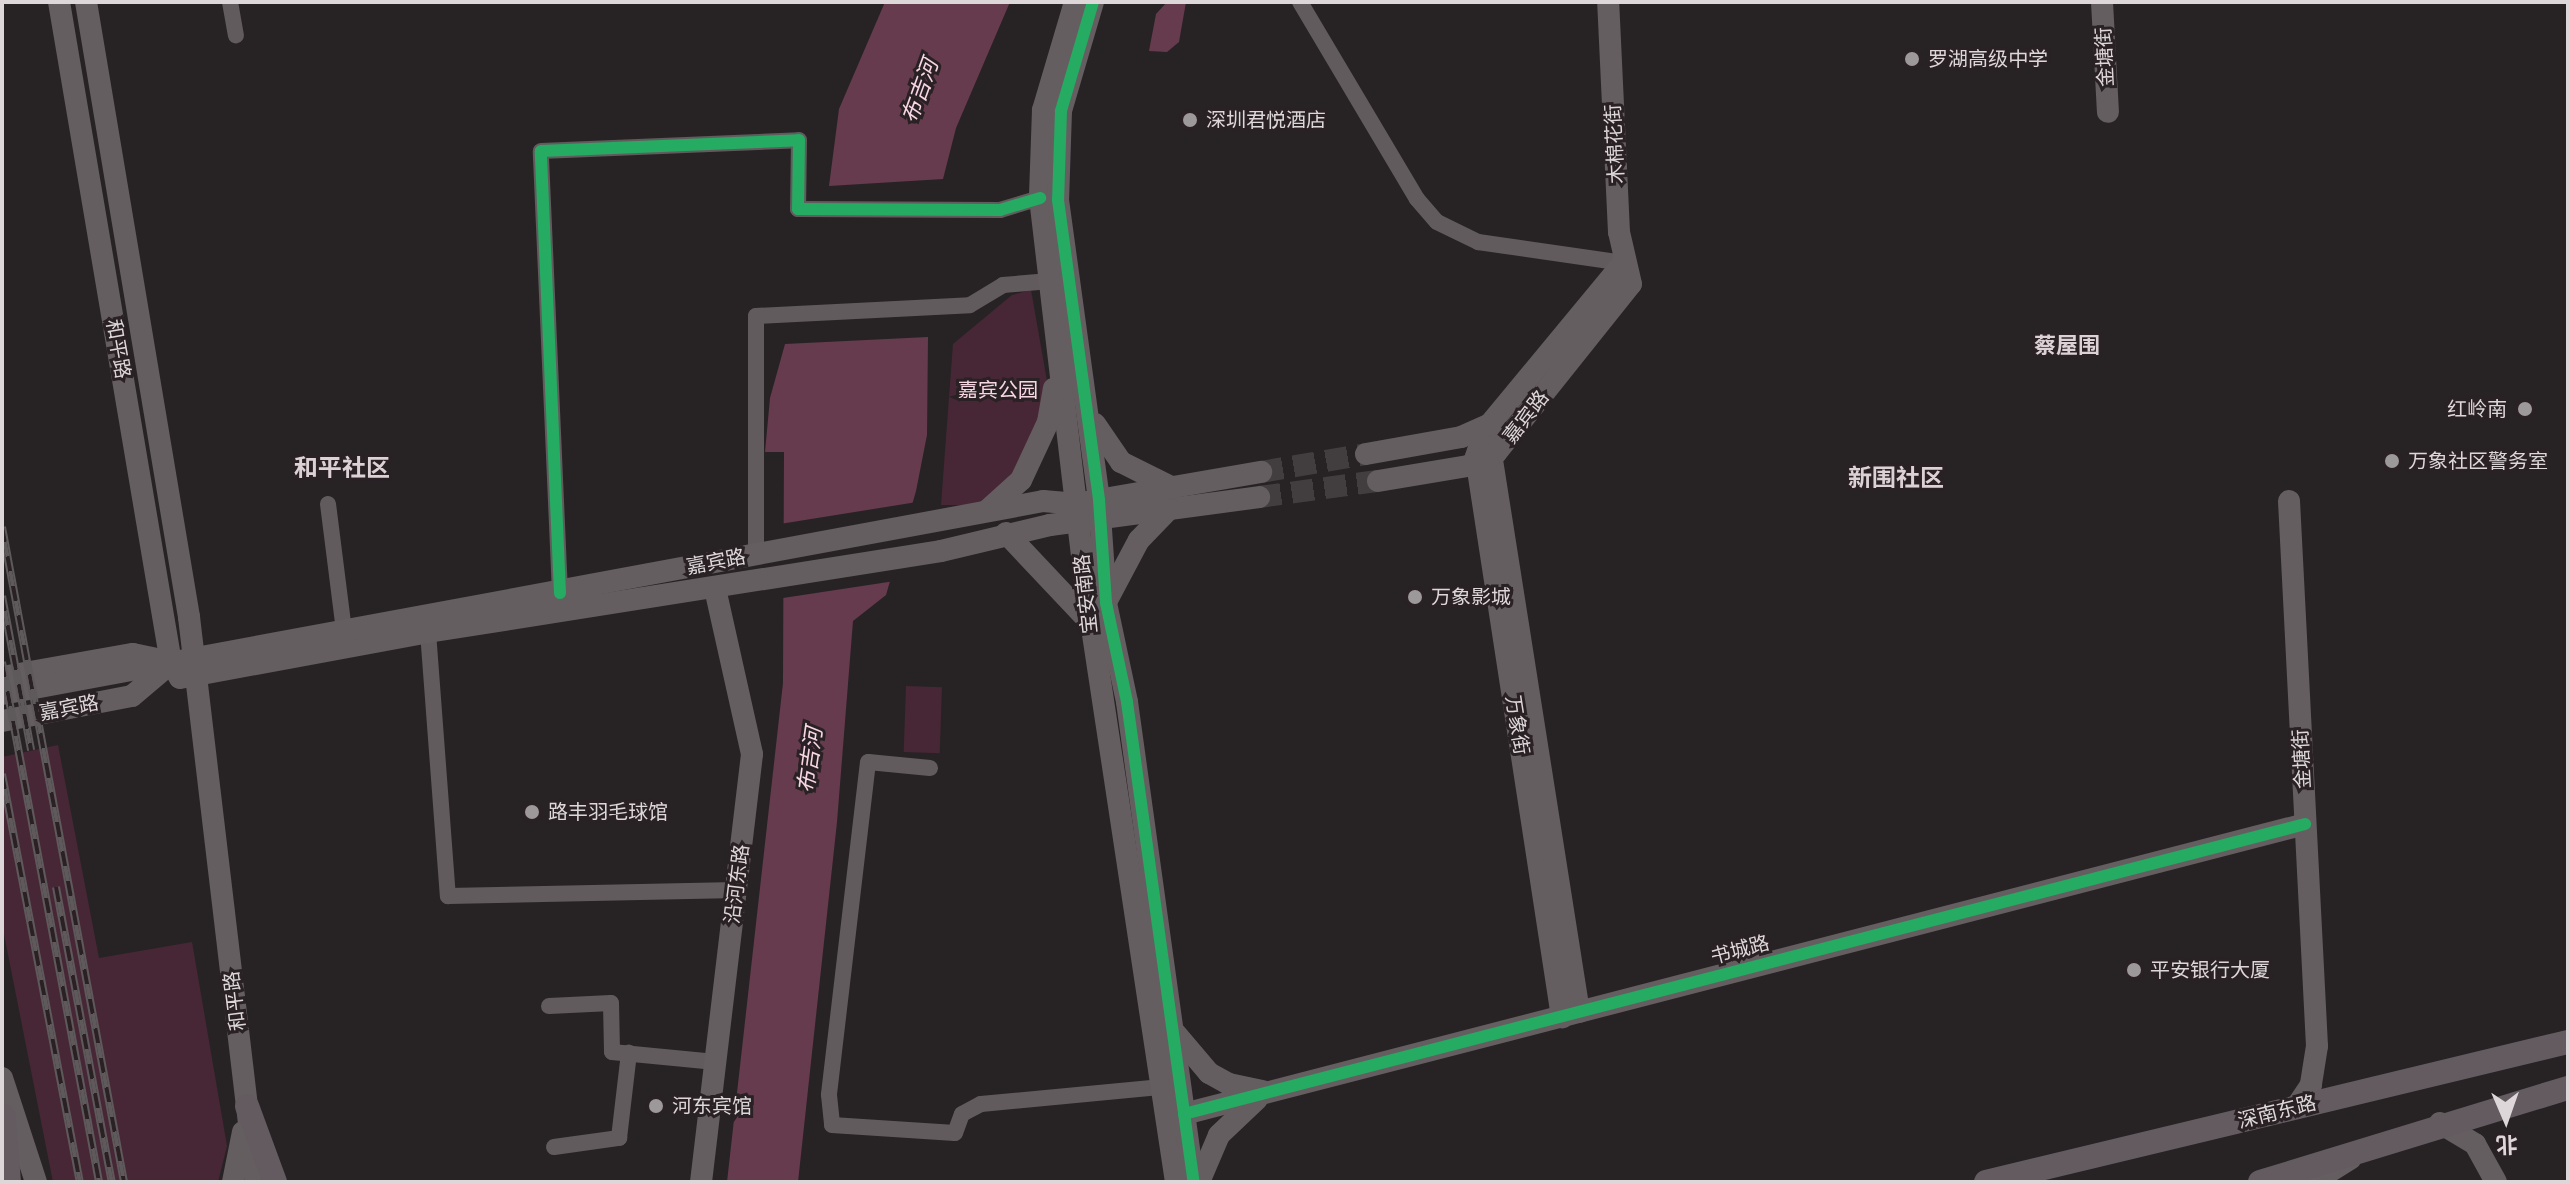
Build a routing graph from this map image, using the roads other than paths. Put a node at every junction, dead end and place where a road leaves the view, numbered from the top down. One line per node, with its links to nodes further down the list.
1 (59, 2): 37 (street, 和平路)
2 (86, 2): 38 (street, 和平路)
3 (230, 2): 9 (street)
4 (1075, 2): 11 (street, 宝安南路)
5 (1093, 2): 15 (street, 宝安南路)
6 (1300, 2): 12 (street)
7 (1608, 2): 12 (street, 木棉花街)
8 (2102, 2): 10 (street, 金塘街)
9 (236, 35)
10 (2108, 112)
11 (1040, 198): 13 (street, 宝安南路); 32 (street)
12 (1627, 274): 16 (street, 嘉宾路); 16 (street, 嘉宾路)
13 (1050, 281): 14 (street, 宝安南路); 30 (street)
14 (1057, 352): 26 (street, 宝安南路); 27 (street)
15 (1085, 405): 21 (street); 26 (street, 宝安南路)
16 (1485, 441): 17 (street, 嘉宾路); 19 (street); 28 (street, 万象街); 46 (street, 万象街)
17 (1366, 454)
18 (1261, 472): 21 (street, 嘉宾路)
19 (1404, 477): 20 (street); 28 (street)
20 (1378, 481)
21 (1174, 487): 26 (street, 嘉宾路)
22 (1259, 497): 25 (street, 嘉宾路)
23 (2289, 501): 43 (street, 金塘街)
24 (328, 504): 35 (street)
25 (1169, 509): 26 (street, 嘉宾路); 33 (street)
26 (1088, 511): 27 (street, 嘉宾路); 29 (street, 嘉宾路); 33 (street, 宝安南路); 34 (street, 宝安南路)
27 (986, 512): 30 (street, 嘉宾路)
28 (1486, 520): 46 (street, 万象街)
29 (1006, 533): 31 (street, 嘉宾路); 34 (street)
30 (766, 552): 32 (street, 嘉宾路)
31 (715, 589): 36 (street, 嘉宾路); 44 (street, 沿河东路)
32 (560, 593): 35 (street, 嘉宾路)
33 (1106, 603): 47 (street, 宝安南路)
34 (1091, 622): 52 (street, 宝安南路)
35 (344, 631): 38 (street, 嘉宾路)
36 (428, 632): 38 (street, 嘉宾路); 44 (street)
37 (171, 663): 38 (street, 嘉宾路); 39 (street, 嘉宾路); 40 (street, 嘉宾路); 41 (street, 嘉宾路)
38 (194, 668): 55 (street, 和平路)
39 (2, 677)
40 (2, 694)
41 (2, 721)
42 (930, 768): 52 (street)
43 (2305, 824): 46 (street, 书城路); 56 (street, 金塘街)
44 (737, 890): 50 (street, 沿河东路)
45 (549, 1006): 49 (street)
46 (1571, 1015): 54 (street, 书城路)
47 (1172, 1025): 54 (street, 书城路); 58 (street, 宝安南路)
48 (2568, 1042): 56 (main road, 深南东路)
49 (629, 1053): 50 (street); 61 (street)
50 (716, 1062): 68 (street, 沿河东路)
51 (2, 1078): 64 (street)
52 (1162, 1087): 69 (street, 宝安南路)
53 (2568, 1088): 59 (main road)
54 (1280, 1090): 58 (street, 书城路); 69 (street, 书城路)
55 (247, 1106): 65 (street); 66 (street, 和平路); 67 (main road)
56 (2296, 1107): 70 (main road, 深南东路)
57 (3, 1110): 62 (main road); 63 (street)
58 (1184, 1114): 69 (street, 宝安南路)
59 (2440, 1123): 60 (main road); 73 (street)
60 (2376, 1143): 71 (main road); 72 (street)
61 (554, 1147)
62 (9, 1182)
63 (19, 1182)
64 (36, 1182)
65 (233, 1182)
66 (256, 1182)
67 (275, 1182)
68 (701, 1182)
69 (1182, 1182)
70 (1986, 1182)
71 (2260, 1182)
72 (2313, 1182)
73 (2496, 1182)

